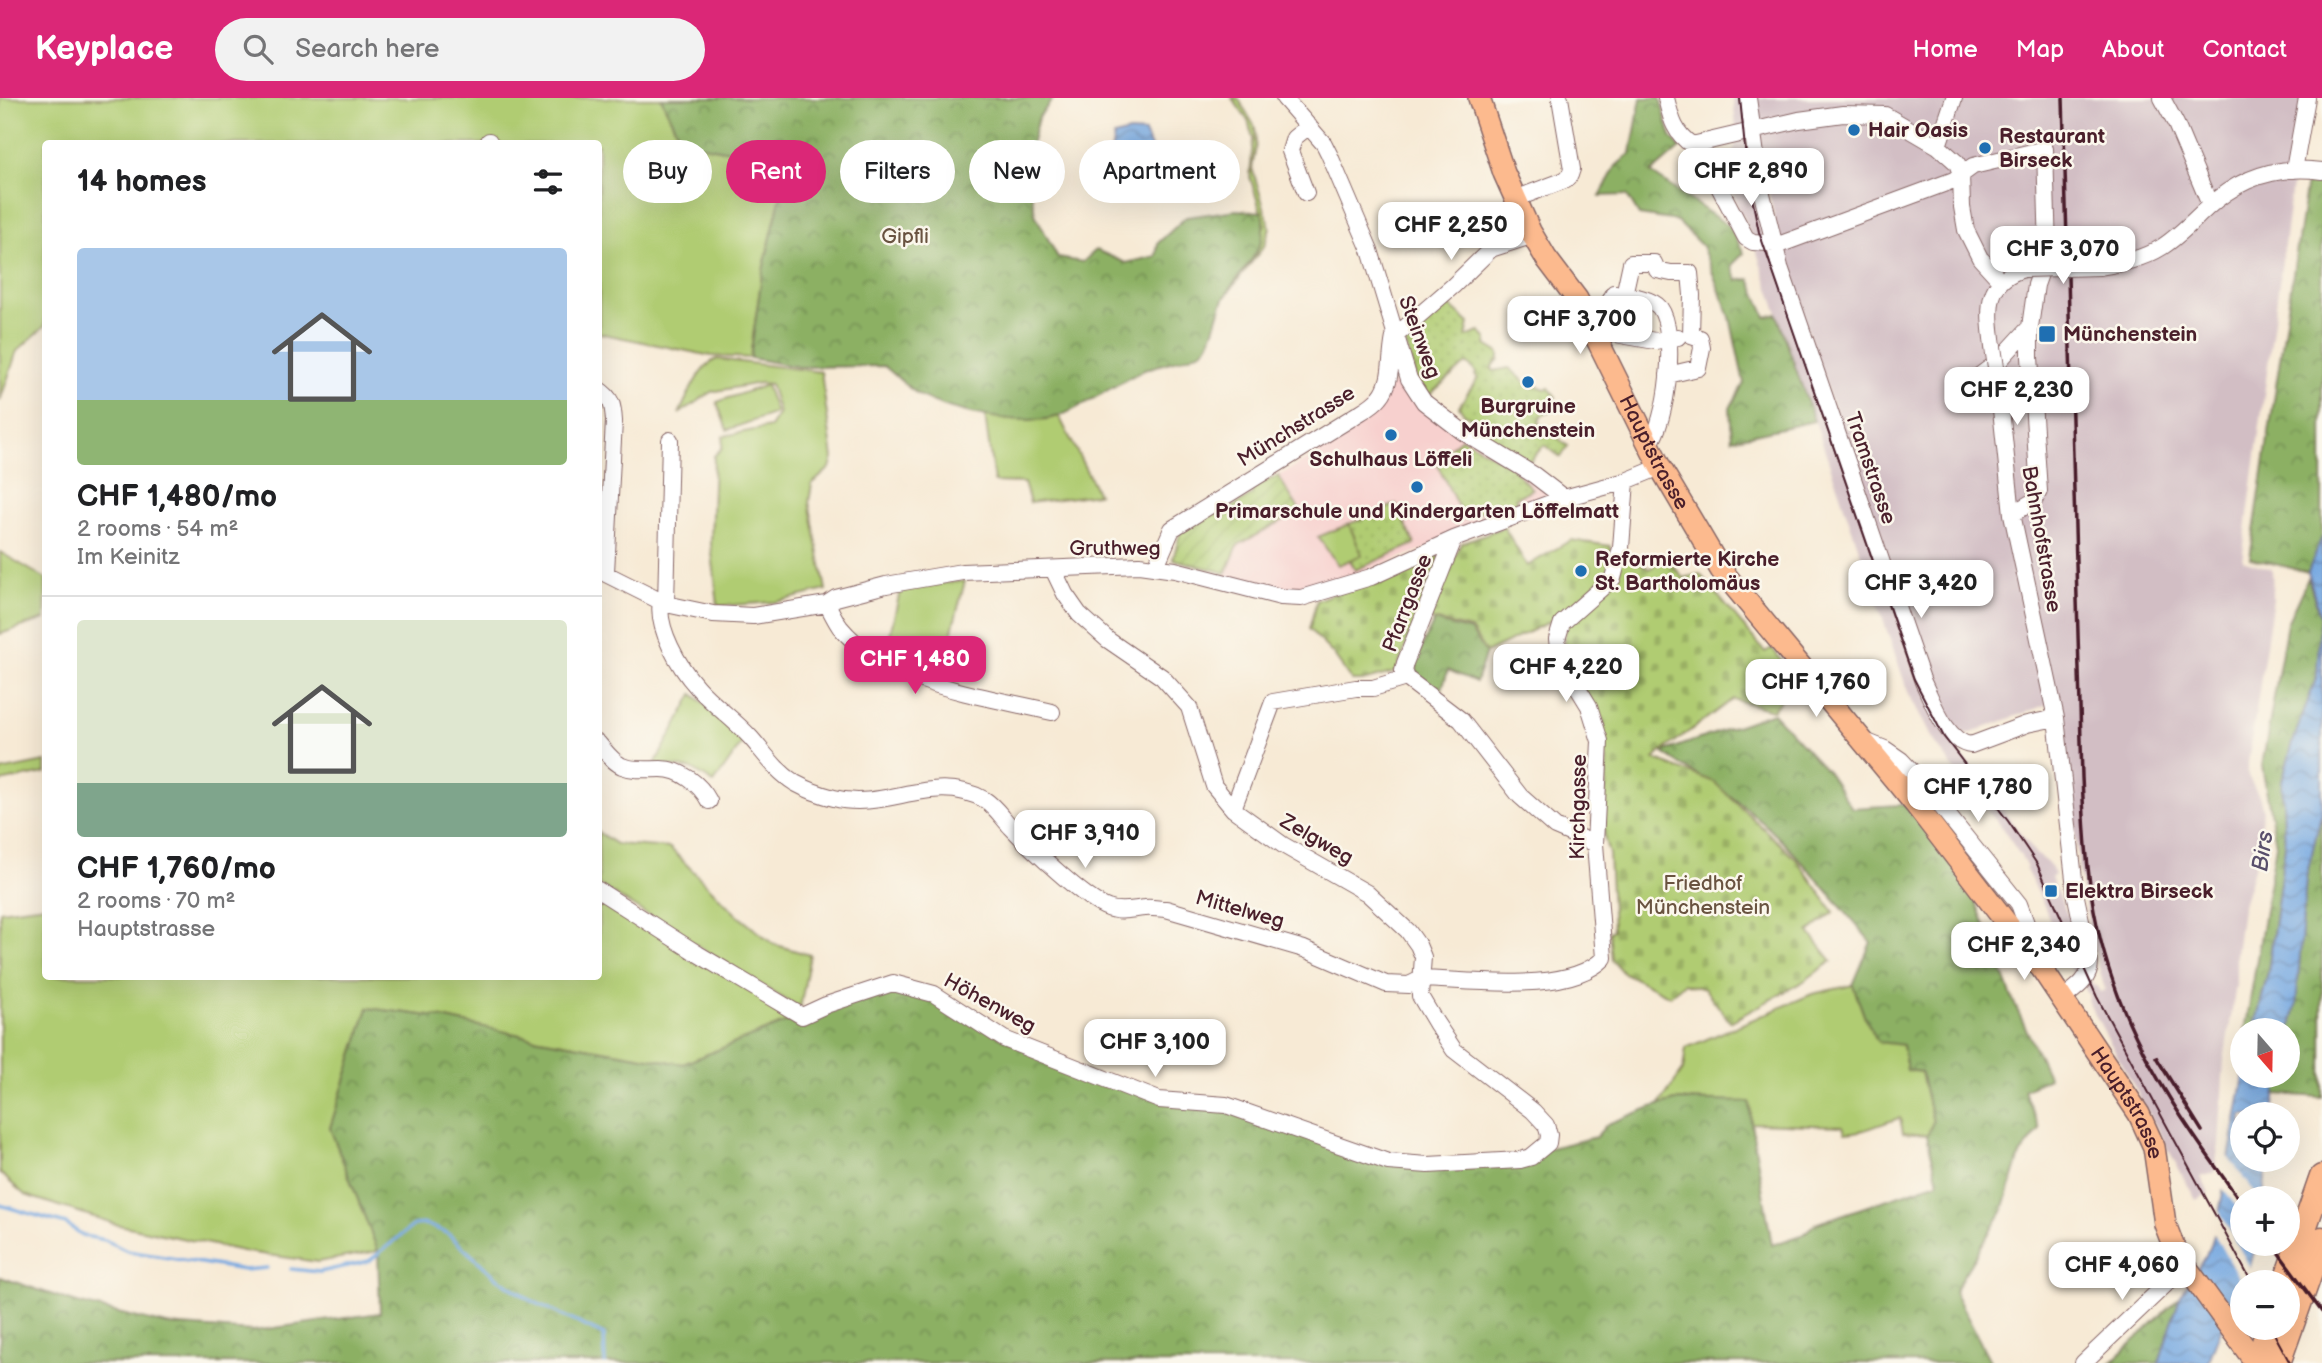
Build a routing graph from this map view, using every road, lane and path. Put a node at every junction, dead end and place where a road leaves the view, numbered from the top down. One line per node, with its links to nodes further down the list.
1 (1284, 98): 9 (street, Steinweg)
2 (1479, 98): 17 (main road, Hauptstrasse)
3 (1560, 98): 17 (street)
4 (1666, 98): 10 (street)
5 (1748, 98): 10 (street, Tramstrasse)
6 (1954, 98): 11 (street)
7 (2162, 98): 18 (street)
8 (2307, 98): 12 (street)
9 (1309, 126): 16 (street); 24 (street, Steinweg)
10 (1752, 132): 11 (street); 20 (street, Tramstrasse)
11 (1938, 146): 14 (street)
12 (2294, 170): 13 (street); 18 (street)
13 (2322, 171)
14 (1961, 174): 20 (street); 21 (street); 23 (street)
15 (1718, 185): 20 (street)
16 (1306, 193)
17 (1515, 199): 19 (main road, Hauptstrasse)
18 (2210, 205): 21 (street, bridge)
19 (1530, 231): 24 (street); 25 (main road, Hauptstrasse)
20 (1773, 244): 45 (street, Tramstrasse)
21 (2000, 280): 36 (street, Bahnhofstrasse, bridge)
22 (1624, 295): 25 (street); 26 (street); 27 (street)
23 (2030, 327): 29 (street); 36 (street)
24 (1395, 333): 35 (street, Steinweg); 38 (street, Münchstrasse)
25 (1598, 334): 27 (street); 32 (main road, Hauptstrasse)
26 (1691, 335): 27 (street); 28 (street)
27 (1670, 338): 28 (street)
28 (1668, 374): 32 (street)
29 (1971, 382)
30 (602, 392): 40 (street)
31 (670, 440): 41 (street, Mittelweg)
32 (1649, 445): 33 (main road, Hauptstrasse)
33 (1660, 467): 34 (street, Gruthweg); 53 (main road, Hauptstrasse)
34 (1626, 481): 35 (street, Gruthweg); 49 (street, Kirchgasse)
35 (1564, 498): 37 (street, Gruthweg)
36 (2012, 514): 45 (street, Bahnhofstrasse)
37 (1454, 540): 38 (street, Gruthweg); 43 (street, Pfarrgasse)
38 (1156, 566): 39 (street, Gruthweg)
39 (1054, 569): 42 (street, Gruthweg); 48 (street, Zelgweg)
40 (602, 571): 41 (street, Gruthweg)
41 (664, 602): 42 (street, Gruthweg); 52 (street, Mittelweg)
42 (827, 604): 44 (street)
43 (1406, 678): 48 (street); 49 (street, Pfarrgasse)
44 (1052, 712)
45 (2056, 718): 53 (street)
46 (602, 748): 47 (street)
47 (709, 802)
48 (1233, 808): 52 (street, Zelgweg)
49 (1595, 844): 51 (street, Kirchgasse)
50 (602, 893): 54 (street, Höhenweg)
51 (1604, 958): 52 (street, Mittelweg)
52 (1421, 979): 54 (street, Zelgweg)
53 (2062, 999): 57 (main road, Hauptstrasse)
54 (1548, 1143)
55 (2322, 1177): 58 (highway)
56 (2322, 1239): 61 (highway)
57 (2184, 1267): 59 (main road, Hauptstrasse); 60 (street)
58 (2290, 1270)
59 (2249, 1353)
60 (2083, 1363)
61 (2278, 1363)

